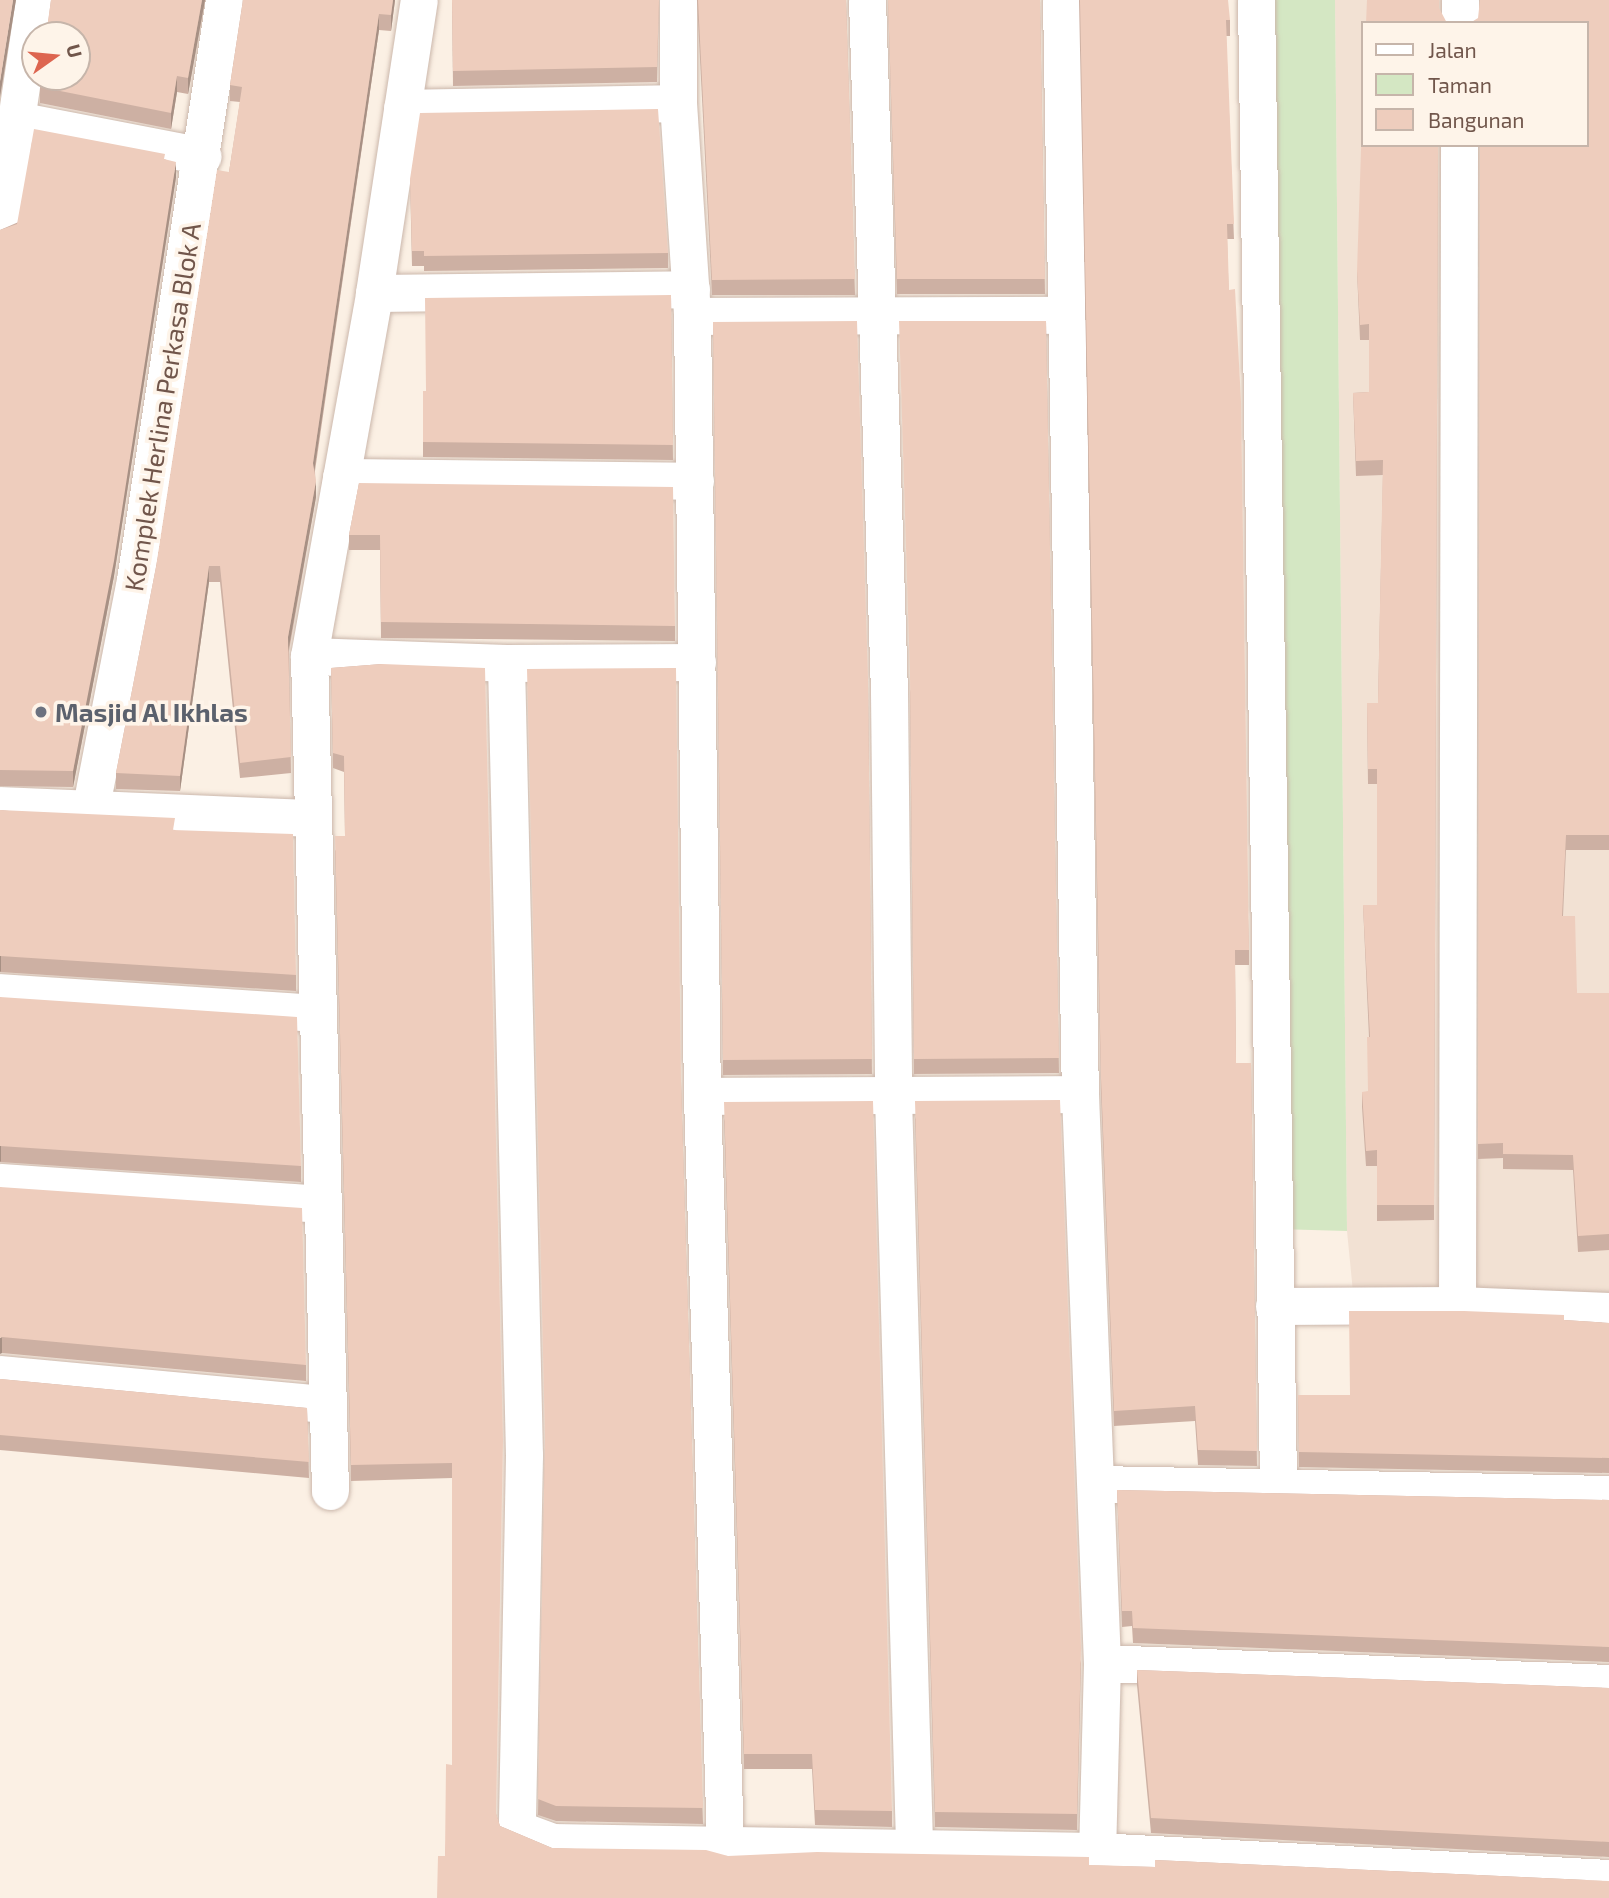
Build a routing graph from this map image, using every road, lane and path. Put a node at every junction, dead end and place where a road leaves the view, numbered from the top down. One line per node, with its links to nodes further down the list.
1 (34, 0): 10 (street)
2 (224, 0): 15 (street, Komplek Herlina Perkasa Blok A)
3 (419, 0): 12 (street)
4 (678, 0): 11 (street)
5 (867, 0): 19 (street)
6 (1061, 0): 20 (street)
7 (1256, 0): 37 (street)
8 (1460, 0): 9 (street)
9 (1460, 21)
10 (12, 63): 13 (street)
11 (678, 103): 12 (street); 18 (street)
12 (402, 108): 17 (street)
13 (16, 120): 15 (street); 16 (street)
14 (1460, 147): 36 (street)
15 (203, 156): 27 (street, Komplek Herlina Perkasa Blok A)
16 (0, 227)
17 (374, 293): 18 (street); 21 (street)
18 (692, 302): 19 (street); 22 (street)
19 (874, 315): 20 (street); 33 (street)
20 (1065, 316): 31 (street)
21 (341, 477): 22 (street); 23 (street)
22 (695, 481): 25 (street)
23 (309, 656): 24 (street); 28 (street)
24 (506, 663): 25 (street); 47 (street)
25 (697, 663): 32 (street)
26 (0, 805): 27 (street)
27 (90, 811): 28 (street)
28 (313, 818): 30 (street)
29 (0, 992): 30 (street)
30 (317, 1013): 35 (street)
31 (1080, 1094): 33 (street); 41 (street)
32 (702, 1096): 33 (street); 47 (street)
33 (893, 1096): 48 (street)
34 (0, 1182): 35 (street)
35 (322, 1204): 40 (street)
36 (1457, 1305): 37 (street); 38 (street)
37 (1274, 1306): 42 (street)
38 (1609, 1311)
39 (0, 1374): 40 (street)
40 (326, 1404): 43 (street)
41 (1097, 1484): 42 (street); 45 (street)
42 (1278, 1485): 44 (street)
43 (330, 1491)
44 (1609, 1494)
45 (1102, 1663): 46 (street); 49 (street)
46 (1609, 1683)
47 (725, 1843): 48 (street)
48 (914, 1845): 49 (street)
49 (1097, 1851): 50 (street)
50 (1609, 1878)

